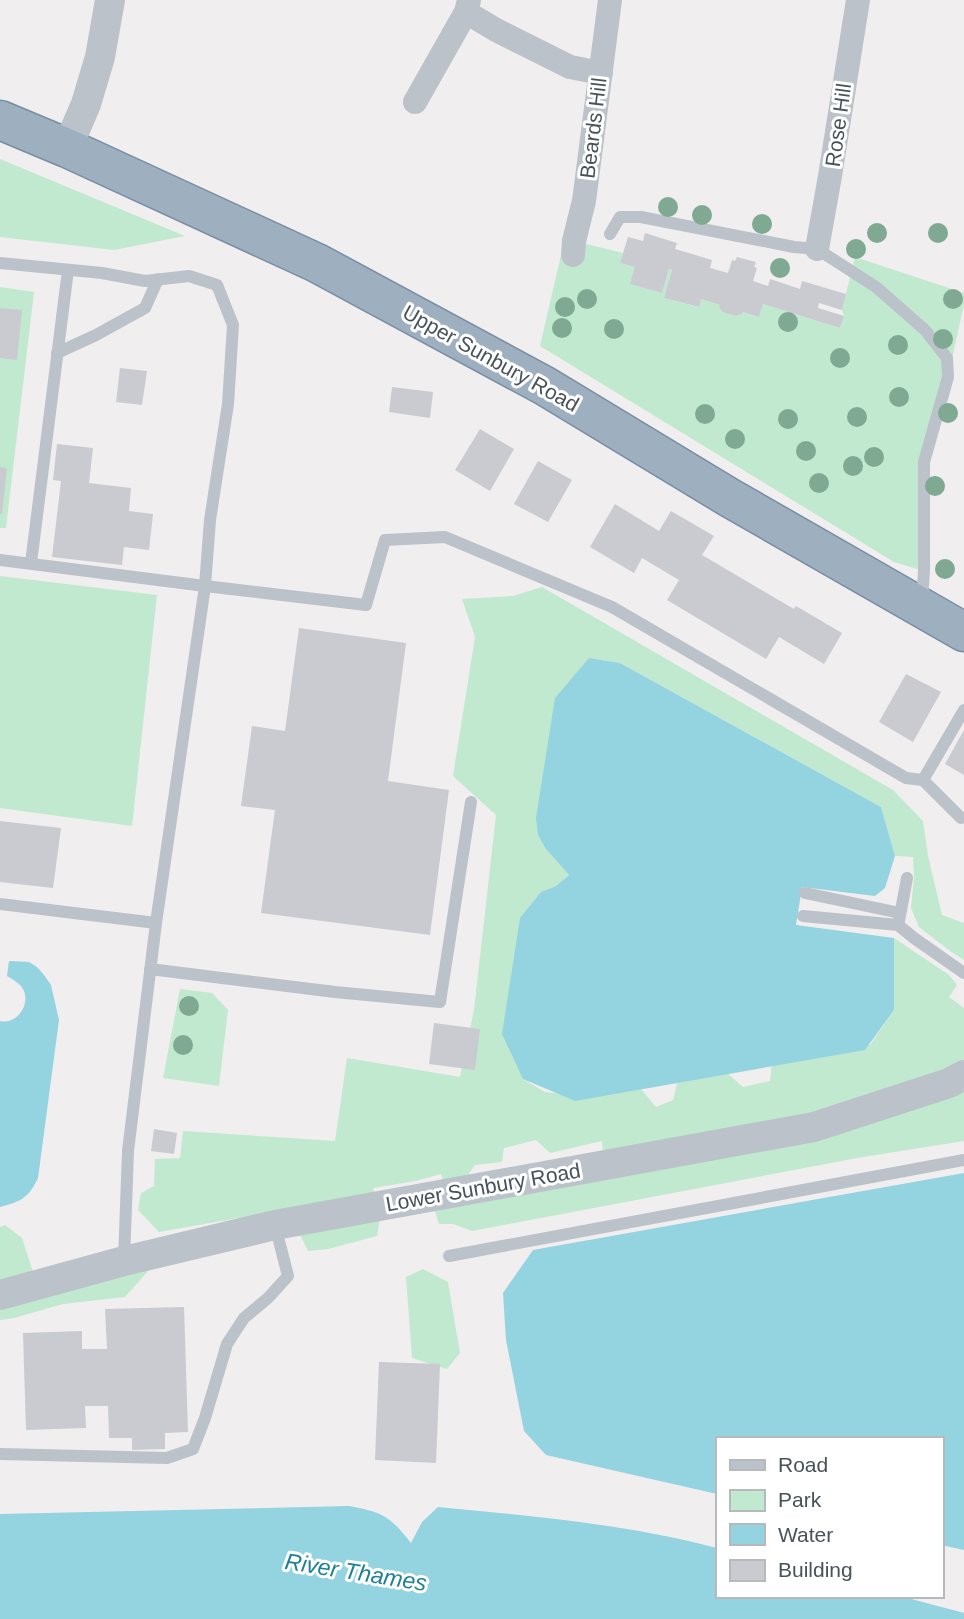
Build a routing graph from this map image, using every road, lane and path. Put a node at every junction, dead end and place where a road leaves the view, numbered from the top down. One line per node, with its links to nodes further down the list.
1 (110, 0): 8 (street)
2 (610, 0): 5 (street, Beards Hill)
3 (858, 0): 10 (street, Rose Hill)
4 (468, 6): 5 (street); 6 (street)
5 (601, 73): 11 (street, Beards Hill)
6 (415, 102)
7 (0, 120): 8 (highway, Upper Sunbury Road)
8 (67, 148): 19 (highway, Upper Sunbury Road)
9 (610, 234): 10 (lane)
10 (817, 249): 19 (lane)
11 (573, 255)
12 (0, 263): 13 (lane)
13 (68, 270): 14 (lane); 15 (lane)
14 (158, 279): 15 (lane); 18 (lane)
15 (57, 353): 17 (lane)
16 (0, 560): 17 (lane)
17 (31, 563): 18 (lane)
18 (205, 586): 22 (lane); 30 (lane)
19 (921, 608): 20 (highway, Upper Sunbury Road)
20 (964, 632)
21 (964, 710): 22 (lane)
22 (923, 780): 24 (lane)
23 (471, 802): 31 (lane)
24 (961, 818)
25 (907, 878): 29 (lane)
26 (805, 893): 29 (lane)
27 (0, 904): 30 (lane)
28 (803, 916): 29 (lane)
29 (899, 919): 32 (lane)
30 (156, 923): 31 (lane)
31 (150, 969): 37 (lane)
32 (964, 973)
33 (964, 1075): 35 (street, Lower Sunbury Road)
34 (964, 1160): 36 (lane)
35 (275, 1225): 37 (street, Lower Sunbury Road); 39 (lane)
36 (449, 1256)
37 (124, 1261): 38 (street, Lower Sunbury Road)
38 (0, 1295)
39 (0, 1454)

